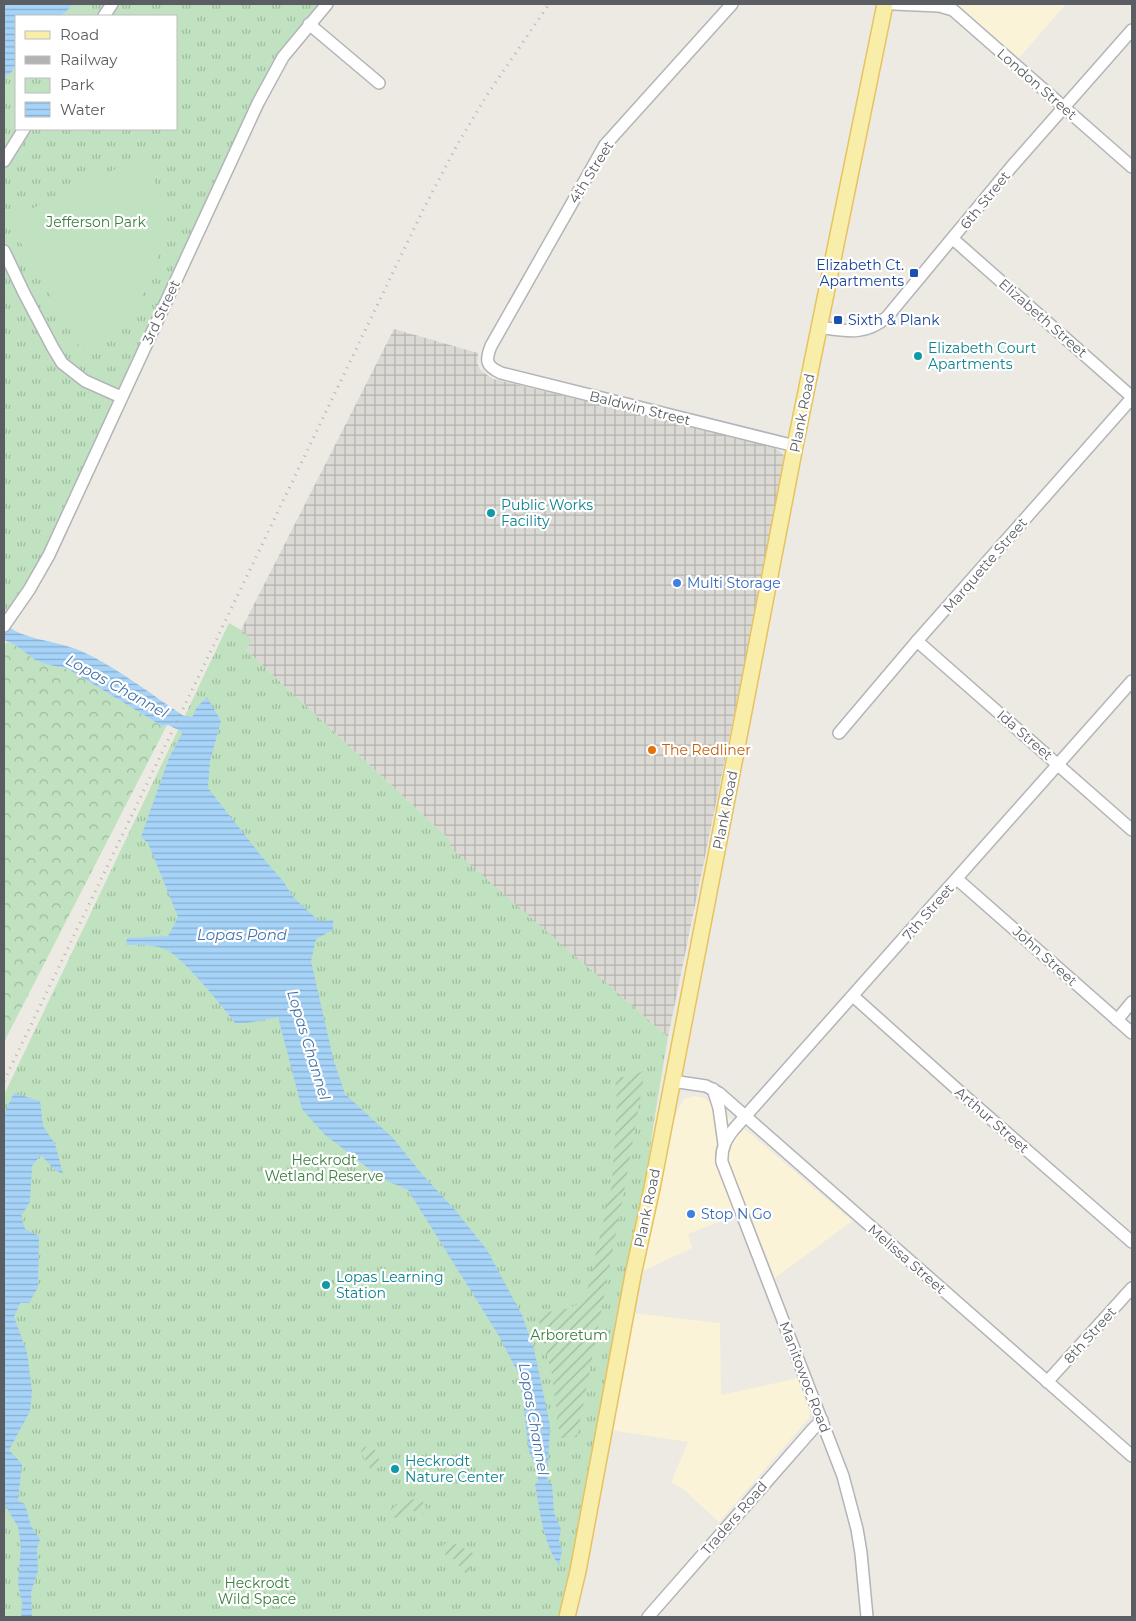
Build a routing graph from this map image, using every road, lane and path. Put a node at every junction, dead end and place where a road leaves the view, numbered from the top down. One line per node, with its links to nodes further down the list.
1 (112, 4): 7 (street)
2 (327, 4): 8 (street, 3rd Street)
3 (732, 4): 18 (street, 4th Street)
4 (884, 4): 17 (main road, Plank Road)
5 (894, 4): 6 (street)
6 (940, 5): 11 (street, London Street)
7 (105, 15)
8 (309, 24): 10 (street); 20 (street, 3rd Street)
9 (1132, 30): 11 (street, 6th Street)
10 (379, 83)
11 (1064, 107): 14 (street, London Street); 15 (street, 6th Street)
12 (23, 130): 13 (street)
13 (4, 161)
14 (1132, 167)
15 (953, 239): 17 (street, 6th Street); 19 (street, Elizabeth Street)
16 (4, 251): 20 (street)
17 (819, 327): 21 (main road, Plank Road)
18 (488, 364): 21 (street, Baldwin Street)
19 (1132, 397): 23 (street, Marquette Street)
20 (121, 398): 22 (street, 3rd Street)
21 (795, 446): 33 (main road, Plank Road)
22 (5, 625)
23 (917, 641): 25 (street, Marquette Street); 26 (street, Ida Street)
24 (1132, 681): 26 (street, 7th Street)
25 (839, 733)
26 (1058, 764): 27 (street, Ida Street); 28 (street, 7th Street)
27 (1132, 830)
28 (957, 878): 29 (street, 7th Street); 31 (street, John Street)
29 (853, 996): 35 (street, 7th Street); 37 (street, Arthur Street)
30 (1132, 1002): 31 (street)
31 (1117, 1020): 32 (street, John Street)
32 (1132, 1033)
33 (672, 1081): 34 (street, Melissa Street); 42 (main road, Plank Road)
34 (713, 1089): 35 (street, Melissa Street); 36 (street, Manitowoc Road)
35 (746, 1117): 36 (street, 7th Street); 39 (street, Melissa Street)
36 (724, 1144): 40 (street, Manitowoc Road)
37 (1132, 1242)
38 (1132, 1288): 39 (street, 8th Street)
39 (1047, 1382): 41 (street, Melissa Street)
40 (822, 1420): 43 (street, Traders Road); 44 (street, Manitowoc Road)
41 (1132, 1456)
42 (567, 1617)
43 (648, 1617)
44 (866, 1617)

